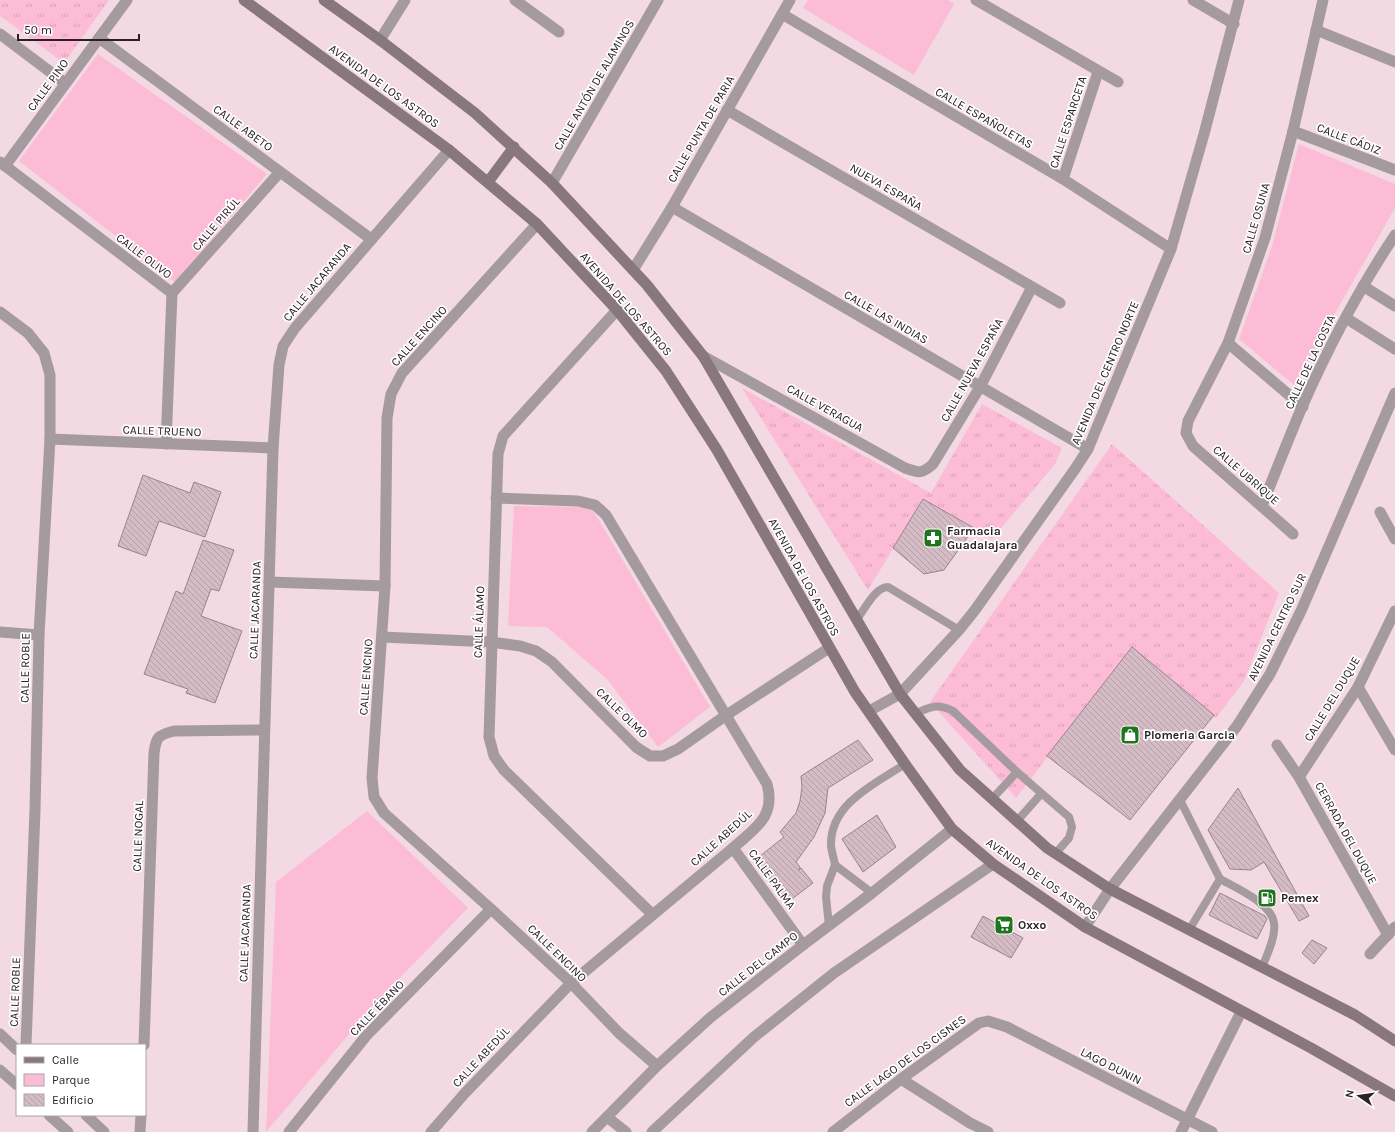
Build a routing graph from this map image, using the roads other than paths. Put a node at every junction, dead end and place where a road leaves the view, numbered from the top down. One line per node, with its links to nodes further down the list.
1 (126, 0): 18 (street, CALLE PINO)
2 (244, 0): 27 (main road, AVENIDA DE LOS ASTROS)
3 (324, 0): 19 (main road, AVENIDA DE LOS ASTROS)
4 (405, 0): 19 (street)
5 (515, 0): 12 (street)
6 (658, 0): 33 (street, CALLE ANTÓN DE ALAMINOS)
7 (790, 0): 13 (street, CALLE PUNTA DE PARIA)
8 (976, 0): 21 (street, CALLE ESPARCETA)
9 (1193, 0): 14 (street)
10 (1239, 0): 14 (street, AVENIDA DEL CENTRO NORTE)
11 (1323, 0): 15 (street, CALLE OSUNA)
12 (527, 4): 16 (street)
13 (782, 14): 24 (street, CALLE PUNTA DE PARIA); 31 (street, CALLE ESPAÑOLETAS)
14 (1234, 24): 38 (street, AVENIDA DEL CENTRO NORTE)
15 (1316, 30): 20 (street); 25 (street, CALLE OSUNA)
16 (559, 32)
17 (0, 34): 23 (street)
18 (99, 38): 23 (street, CALLE PINO); 30 (street, CALLE ABETO)
19 (380, 40): 26 (main road, AVENIDA DE LOS ASTROS)
20 (1395, 62)
21 (1098, 72): 22 (street); 31 (street, CALLE ESPARCETA)
22 (1118, 82)
23 (65, 83): 28 (street, CALLE PINO)
24 (728, 110): 34 (street, CALLE PUNTA DE PARIA); 41 (street, NUEVA ESPAÑA)
25 (1293, 131): 29 (street, CALLE CÁDIZ); 48 (street, CALLE OSUNA)
26 (514, 147): 32 (main road); 33 (main road, AVENIDA DE LOS ASTROS)
27 (450, 150): 32 (main road, AVENIDA DE LOS ASTROS); 37 (street, CALLE JACARANDA)
28 (3, 164): 42 (street, CALLE OLIVO)
29 (1395, 170)
30 (280, 172): 37 (street, CALLE ABETO); 42 (street, CALLE PIRÚL)
31 (1063, 179): 38 (street, CALLE ESPAÑOLETAS)
32 (488, 182): 35 (main road, AVENIDA DE LOS ASTROS)
33 (552, 183): 39 (main road, AVENIDA DE LOS ASTROS)
34 (672, 207): 39 (street, CALLE PUNTA DE PARIA); 51 (street, CALLE LAS INDIAS)
35 (538, 224): 45 (main road, AVENIDA DE LOS ASTROS); 66 (street, CALLE ENCINO)
36 (1395, 235): 40 (street, CALLE DE LA COSTA)
37 (371, 239): 57 (street, CALLE JACARANDA)
38 (1171, 249): 58 (street, AVENIDA DEL CENTRO NORTE)
39 (633, 270): 50 (main road, AVENIDA DE LOS ASTROS)
40 (1363, 286): 44 (street); 47 (street, CALLE DE LA COSTA)
41 (1032, 287): 43 (street, NUEVA ESPAÑA); 51 (street, CALLE NUEVA ESPAÑA)
42 (172, 293): 56 (street, CALLE OLIVO)
43 (1060, 303)
44 (1395, 306)
45 (617, 310): 60 (street, CALLE ÁLAMO); 74 (main road, AVENIDA DE LOS ASTROS)
46 (0, 312): 55 (street, CALLE ROBLE)
47 (1346, 318): 49 (street); 53 (street, CALLE DE LA COSTA)
48 (1228, 343): 53 (street); 54 (street, CALLE OSUNA)
49 (1395, 349)
50 (703, 356): 59 (street, CALLE VERAGUA); 68 (main road, AVENIDA DE LOS ASTROS)
51 (980, 387): 58 (street, CALLE LAS INDIAS); 59 (street, CALLE NUEVA ESPAÑA)
52 (1395, 394): 88 (street, AVENIDA CENTRO SUR)
53 (1303, 407): 61 (street, CALLE DE LA COSTA)
54 (1186, 433): 61 (street, CALLE UBRIQUE)
55 (50, 439): 56 (street, CALLE TRUENO); 71 (street, CALLE ROBLE)
56 (166, 444): 57 (street, CALLE TRUENO)
57 (273, 448): 65 (street, CALLE JACARANDA)
58 (1088, 449): 69 (street, AVENIDA DEL CENTRO NORTE)
59 (933, 464)
60 (496, 498): 73 (street, CALLE ÁLAMO); 79 (street, CALLE ABEDÚL)
61 (1262, 506): 63 (street, CALLE UBRIQUE)
62 (1380, 512): 64 (street)
63 (1293, 534)
64 (1395, 539)
65 (269, 582): 66 (street); 80 (street, CALLE JACARANDA)
66 (384, 586): 72 (street, CALLE ENCINO)
67 (1395, 611): 75 (street, CALLE DEL DUQUE)
68 (857, 619): 69 (lane); 76 (main road, AVENIDA DE LOS ASTROS)
69 (959, 630): 76 (street, AVENIDA DEL CENTRO NORTE)
70 (0, 632): 71 (street)
71 (39, 635): 112 (street, CALLE ROBLE)
72 (382, 637): 73 (street, CALLE OLMO); 98 (street, CALLE ENCINO)
73 (491, 642): 79 (street, CALLE OLMO); 99 (street, CALLE ÁLAMO)
74 (829, 648): 77 (main road, AVENIDA DE LOS ASTROS); 79 (street, CALLE OLMO)
75 (1358, 687): 82 (street); 85 (street, CALLE DEL DUQUE)
76 (900, 694): 77 (street, AVENIDA DEL CENTRO NORTE); 78 (main road, AVENIDA DE LOS ASTROS)
77 (869, 711): 83 (main road, AVENIDA DE LOS ASTROS)
78 (916, 713): 84 (lane); 87 (main road, AVENIDA DE LOS ASTROS)
79 (725, 716): 91 (street, CALLE ABEDÚL)
80 (264, 730): 113 (street, CALLE NOGAL); 128 (street, CALLE JACARANDA)
81 (1277, 745): 85 (street, CERRADA DEL DUQUE)
82 (1395, 750)
83 (905, 764): 90 (main road, AVENIDA DE LOS ASTROS); 94 (lane)
84 (1017, 772): 86 (lane); 87 (lane)
85 (1299, 777): 103 (street, CERRADA DEL DUQUE)
86 (1041, 794): 89 (lane); 92 (lane)
87 (992, 799): 89 (main road, AVENIDA DE LOS ASTROS)
88 (1180, 800): 95 (lane); 96 (street, AVENIDA CENTRO SUR)
89 (1017, 821): 92 (main road, AVENIDA DE LOS ASTROS)
90 (952, 829): 93 (main road, AVENIDA DE LOS ASTROS); 97 (street, CALLE DEL CAMPO)
91 (733, 848): 99 (street, CALLE ABEDÚL); 104 (street, CALLE PALMA)
92 (1055, 854): 96 (main road, AVENIDA DE LOS ASTROS)
93 (993, 864): 101 (main road, AVENIDA DE LOS ASTROS); 133 (street)
94 (835, 865): 97 (lane); 100 (lane)
95 (1220, 879): 102 (lane); 106 (lane)
96 (1110, 889): 101 (street, AVENIDA CENTRO SUR); 102 (main road, AVENIDA DE LOS ASTROS)
97 (872, 894): 100 (street, CALLE DEL CAMPO)
98 (491, 909): 107 (street, CALLE ENCINO); 129 (street, CALLE ÉBANO)
99 (652, 914): 107 (street, CALLE ABEDÚL)
100 (829, 926): 104 (street, CALLE DEL CAMPO)
101 (1085, 926): 108 (main road, AVENIDA DE LOS ASTROS)
102 (1189, 930): 106 (main road, AVENIDA DE LOS ASTROS)
103 (1392, 931): 105 (street)
104 (802, 945): 115 (street, CALLE DEL CAMPO)
105 (1370, 954)
106 (1262, 968): 111 (main road, AVENIDA DE LOS ASTROS)
107 (570, 983): 115 (street, CALLE ENCINO); 130 (street, CALLE ABEDÚL)
108 (1241, 1012): 119 (main road, AVENIDA DE LOS ASTROS); 124 (street)
109 (997, 1022): 117 (street, CALLE LAGO DE LOS CISNES); 124 (street, LAGO DUNIN)
110 (0, 1034): 114 (street)
111 (1395, 1041)
112 (26, 1044)
113 (144, 1044)
114 (16, 1049)
115 (657, 1066): 123 (street, CALLE DEL CAMPO)
116 (0, 1070): 118 (street)
117 (901, 1080): 134 (street, CALLE LAGO DE LOS CISNES); 135 (street)
118 (16, 1084)
119 (1395, 1096)
120 (50, 1116): 125 (street)
121 (87, 1116): 126 (street)
122 (141, 1116): 127 (street)
123 (607, 1117): 131 (street, CALLE DEL CAMPO); 132 (street)
124 (1188, 1120): 136 (street); 137 (street, LAGO DUNIN)
125 (68, 1132)
126 (104, 1132)
127 (140, 1132)
128 (253, 1132)
129 (289, 1132)
130 (431, 1132)
131 (592, 1132)
132 (626, 1132)
133 (652, 1132)
134 (833, 1132)
135 (988, 1132)
136 (1181, 1132)
137 (1212, 1132)

